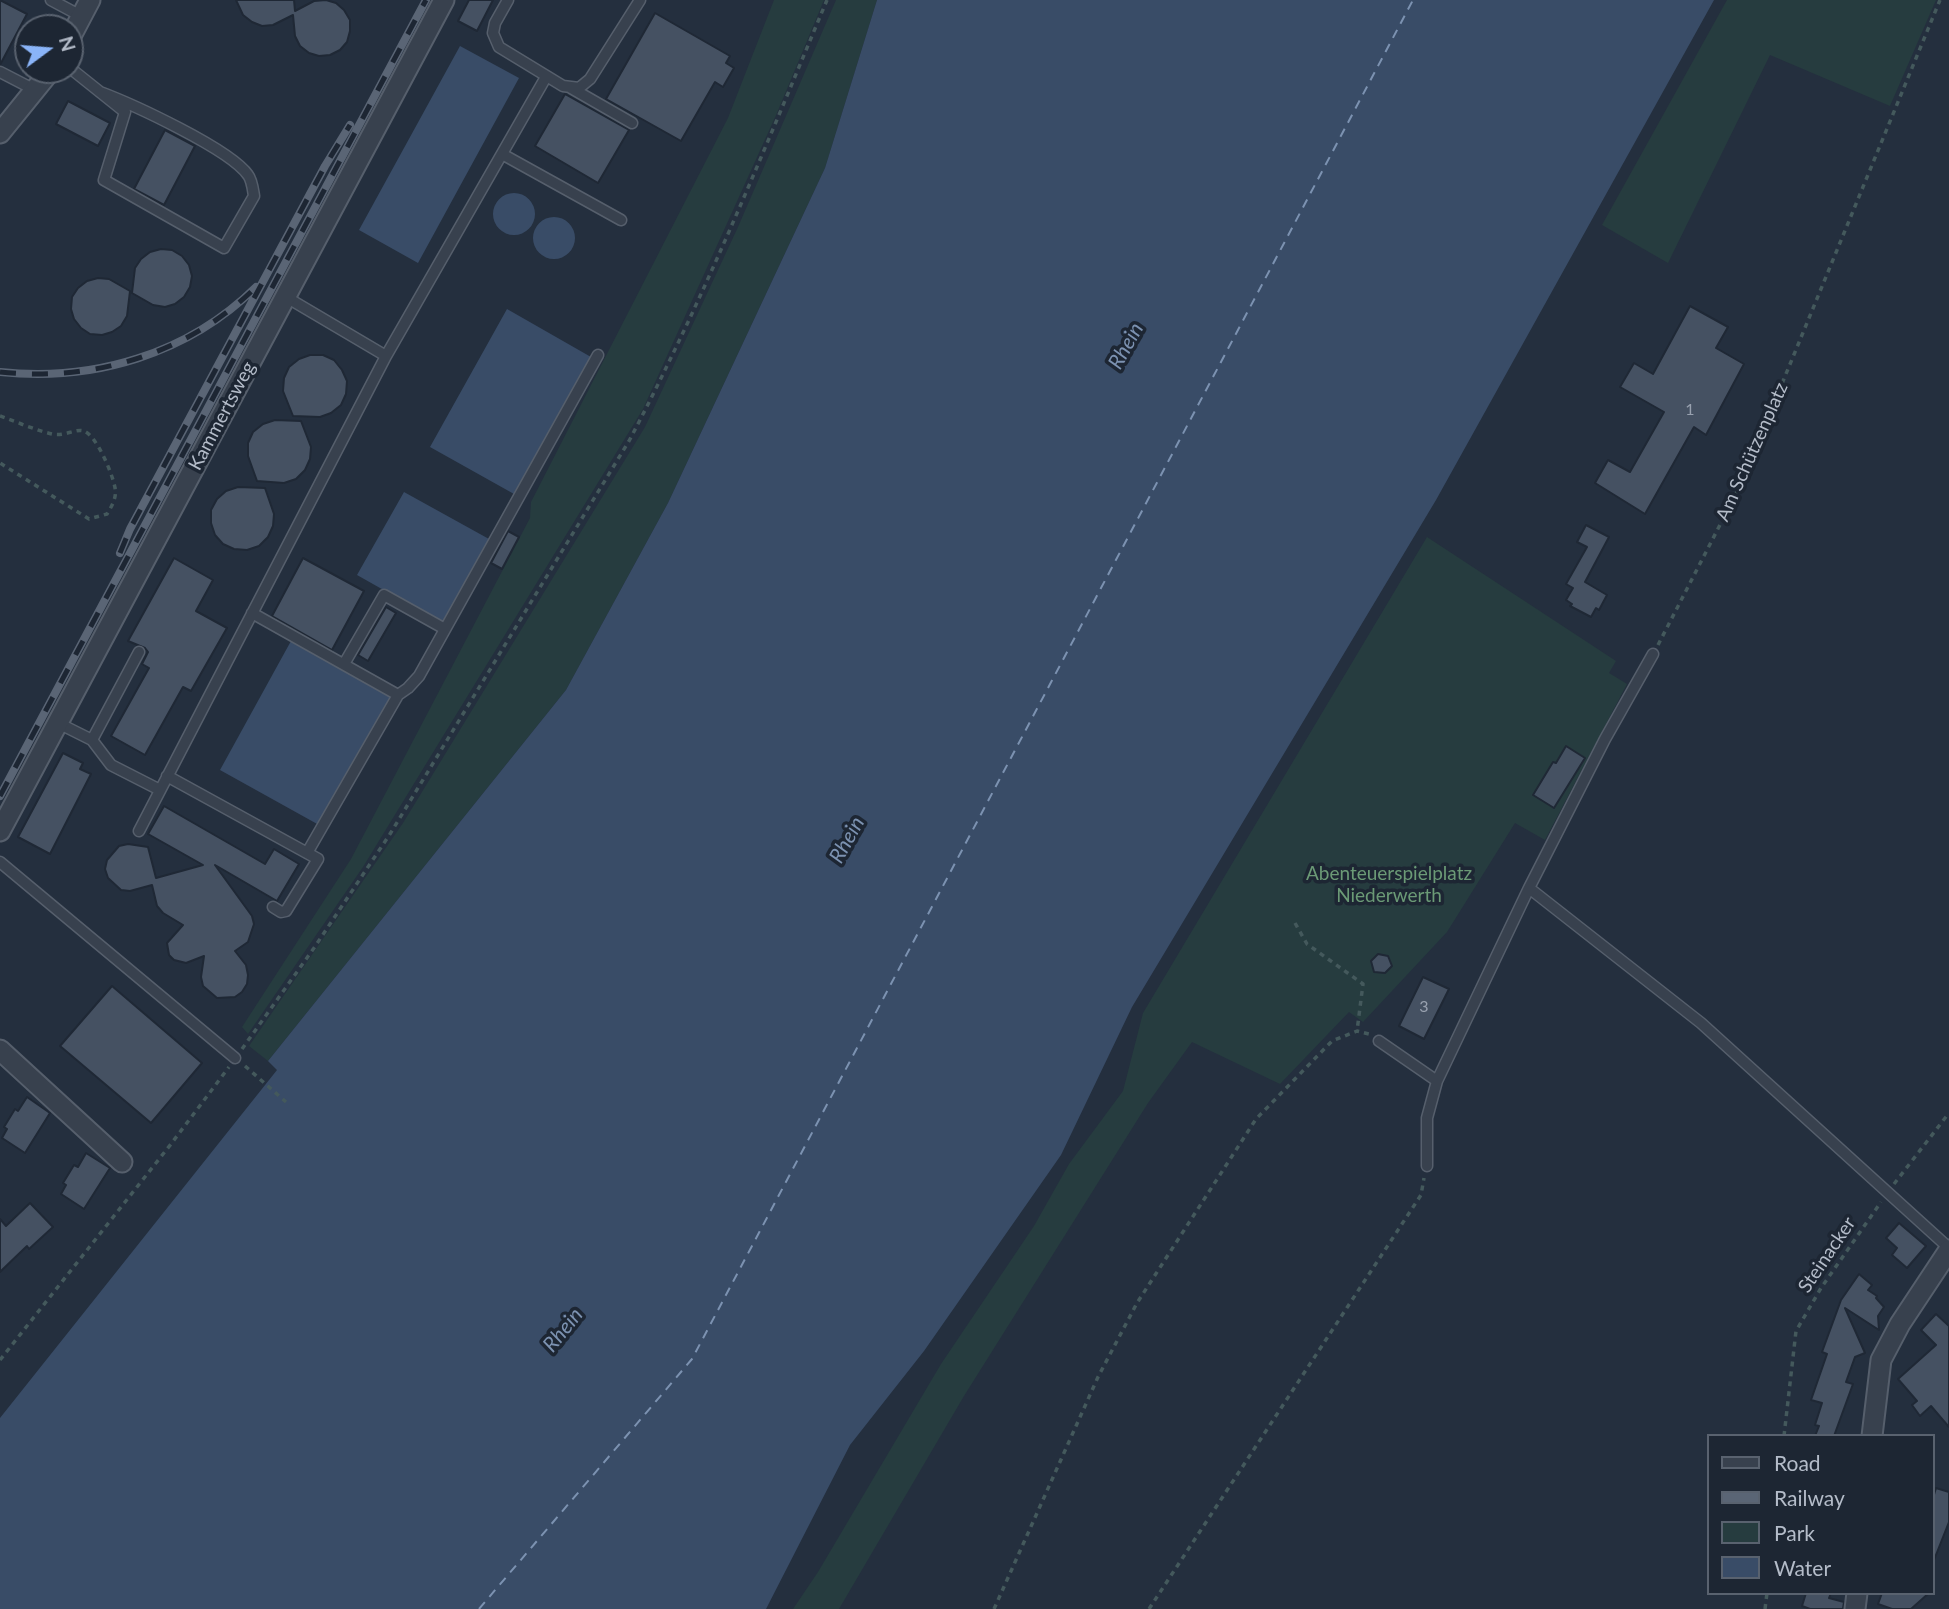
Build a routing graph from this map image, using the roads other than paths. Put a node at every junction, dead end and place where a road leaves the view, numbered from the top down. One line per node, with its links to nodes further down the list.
1 (51, 0): 5 (lane)
2 (444, 0): 17 (street, Kammertsweg)
3 (508, 0): 7 (lane)
4 (640, 0): 10 (lane)
5 (86, 8)
6 (0, 72): 11 (lane)
7 (546, 77): 10 (lane); 15 (lane)
8 (84, 79): 12 (lane)
9 (40, 84): 11 (street)
10 (571, 88): 13 (lane)
11 (35, 90): 14 (street)
12 (100, 92): 12 (lane)
13 (632, 123)
14 (0, 133)
15 (502, 154): 16 (lane); 19 (lane)
16 (621, 220)
17 (286, 297): 19 (lane); 26 (street, Kammertsweg)
18 (598, 355): 21 (lane)
19 (386, 356): 20 (lane)
20 (252, 613): 24 (lane); 28 (lane)
21 (445, 629): 24 (lane); 25 (lane)
22 (139, 652): 27 (lane)
23 (1653, 654): 34 (lane)
24 (344, 664): 25 (lane)
25 (398, 695): 32 (lane)
26 (58, 723): 27 (lane); 30 (street, Kammertsweg)
27 (92, 740): 29 (lane)
28 (167, 776): 29 (lane); 32 (lane)
29 (160, 790): 31 (lane)
30 (0, 831)
31 (139, 831)
32 (307, 853): 35 (lane)
33 (0, 862): 38 (lane)
34 (1529, 888): 39 (lane); 42 (lane)
35 (273, 907)
36 (1379, 1041): 39 (lane)
37 (0, 1049): 40 (street)
38 (235, 1058)
39 (1437, 1081): 41 (lane)
40 (122, 1161)
41 (1427, 1166)
42 (1949, 1249): 43 (street)
43 (1872, 1434)

